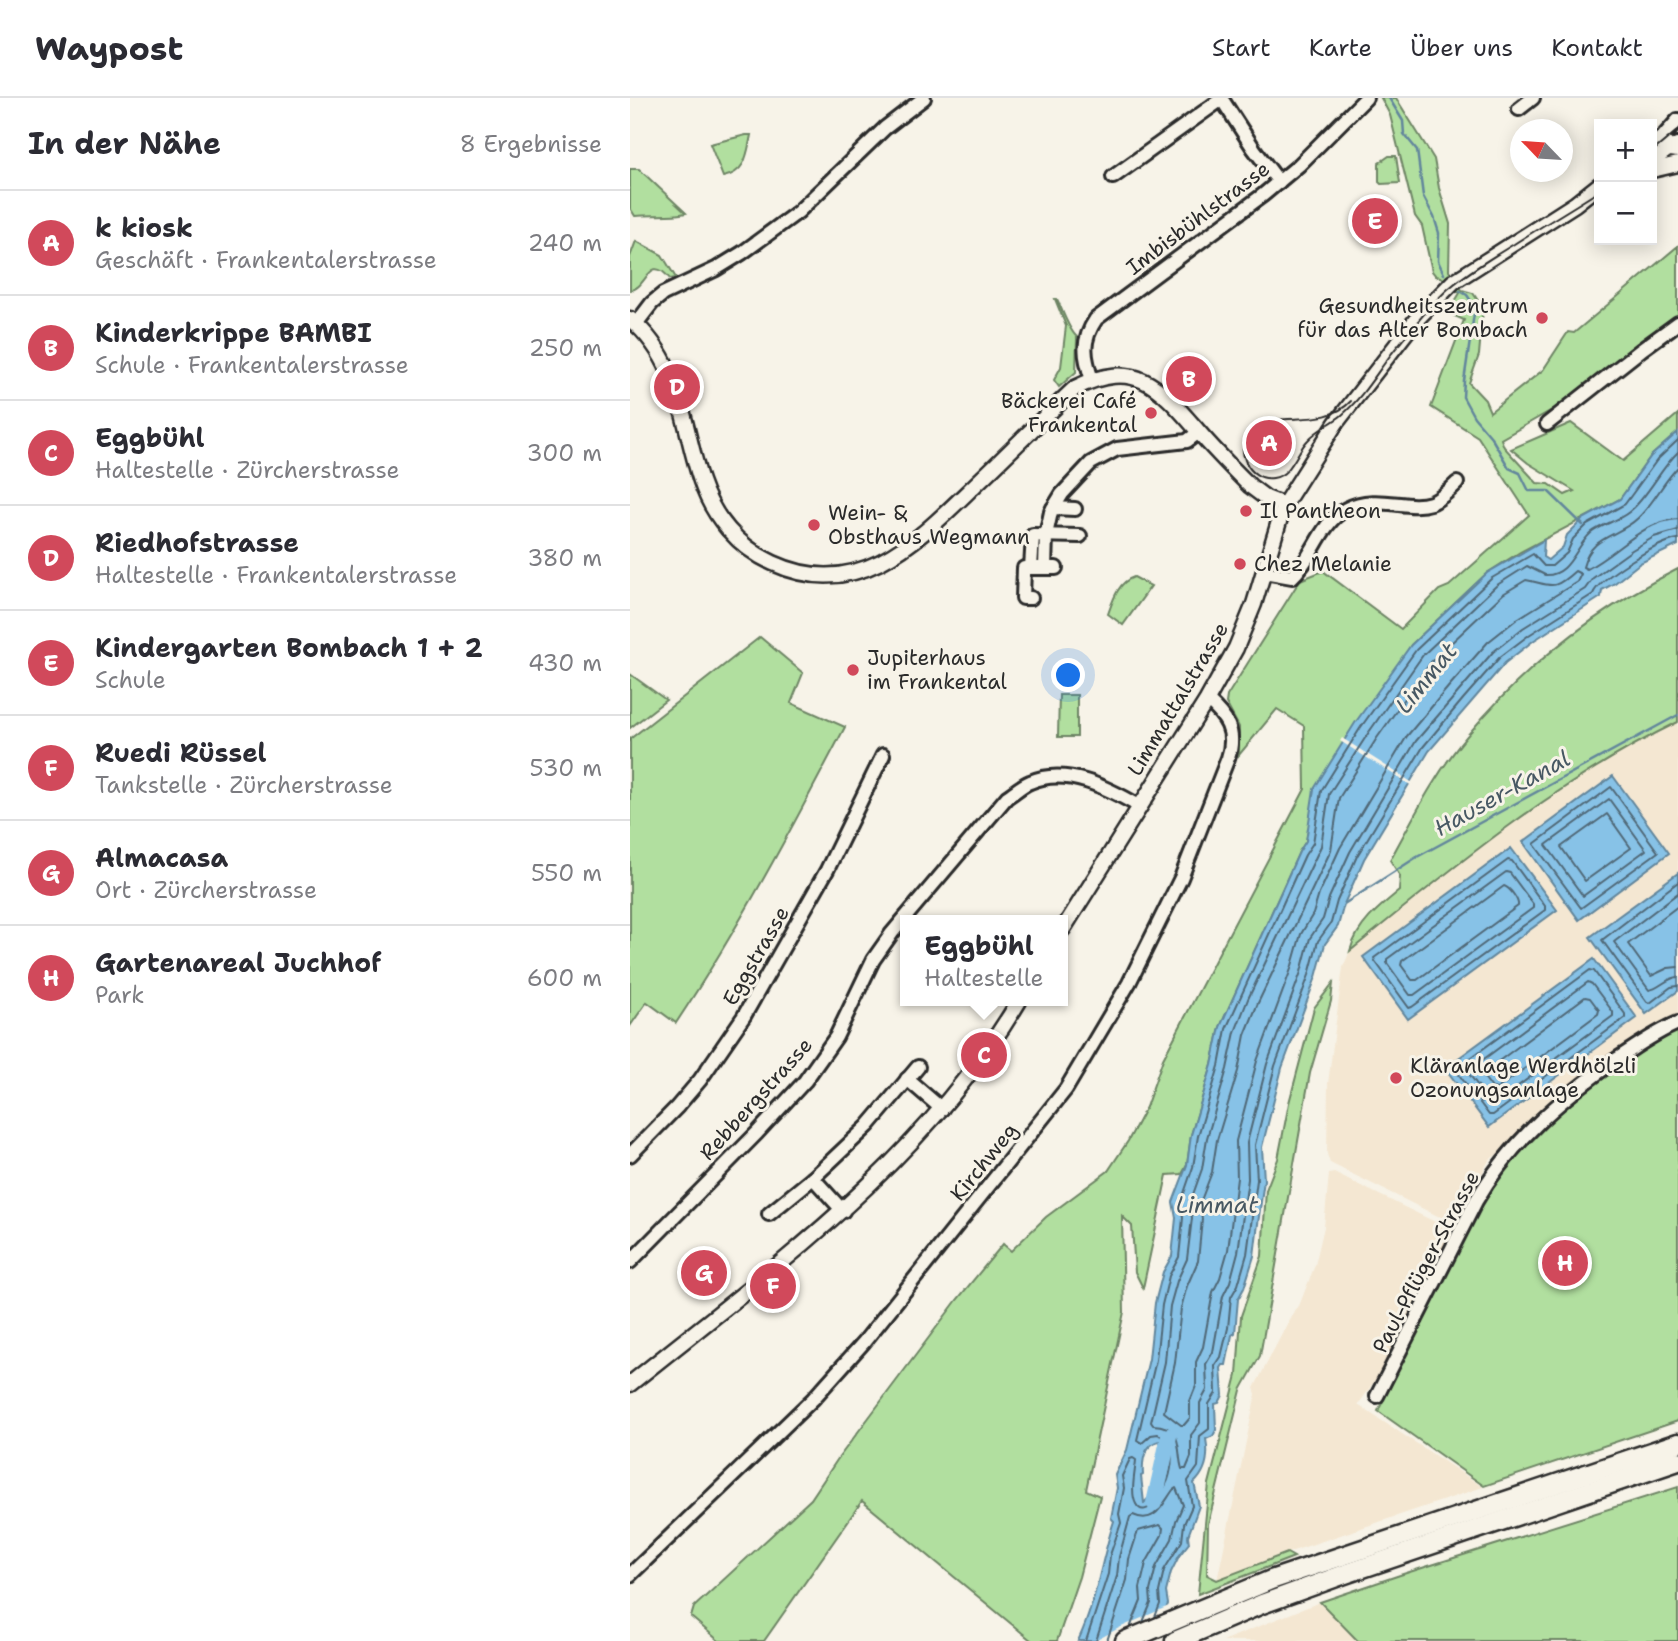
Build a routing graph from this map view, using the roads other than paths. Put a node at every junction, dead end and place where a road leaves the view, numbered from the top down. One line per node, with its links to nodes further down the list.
1 (924, 98): 14 (street)
2 (1366, 98): 10 (street, Imbisbühlstrasse)
3 (1533, 98): 4 (street)
4 (1519, 109)
5 (1678, 120): 6 (street)
6 (1670, 148)
7 (1678, 164): 8 (main road)
8 (1657, 169)
9 (1113, 177): 10 (street)
10 (1279, 182): 16 (street, Imbisbühlstrasse)
11 (1594, 189): 13 (main road, Limmattalstrasse)
12 (1594, 197): 13 (main road, Limmattalstrasse)
13 (1575, 204): 20 (main road, Limmattalstrasse)
14 (633, 321): 16 (main road)
15 (1678, 323): 17 (street)
16 (1092, 380): 18 (main road)
17 (1547, 424)
18 (1199, 432): 20 (main road); 21 (street)
19 (1457, 483): 26 (street)
20 (1284, 505): 26 (main road, Limmattalstrasse)
21 (1053, 508): 22 (street); 23 (street)
22 (1075, 509)
23 (1046, 536): 24 (street); 25 (street); 25 (street)
24 (1080, 536)
25 (1031, 568): 27 (street)
26 (1264, 572): 28 (main road, Limmattalstrasse)
27 (1031, 598)
28 (1207, 699): 30 (main road, Limmattalstrasse); 48 (street, Kirchweg)
29 (883, 755): 39 (street, Eggstrasse)
30 (1142, 802): 31 (street, Rebbergstrasse); 32 (main road, Limmattalstrasse)
31 (907, 915)
32 (1068, 921)
33 (900, 923): 43 (street, Rebbergstrasse)
34 (1016, 1006): 38 (main road)
35 (1678, 1023): 45 (street, Paul-Pflüger-Strasse)
36 (918, 1067): 37 (street)
37 (907, 1079): 38 (street); 40 (street)
38 (942, 1109): 41 (main road)
39 (630, 1155)
40 (813, 1178): 41 (street); 42 (street)
41 (843, 1211): 44 (main road)
42 (769, 1214)
43 (630, 1262)
44 (630, 1384)
45 (1377, 1396)
46 (1678, 1443): 50 (highway)
47 (1678, 1461): 49 (highway)
48 (630, 1576)
49 (1178, 1640)
50 (1125, 1641)

